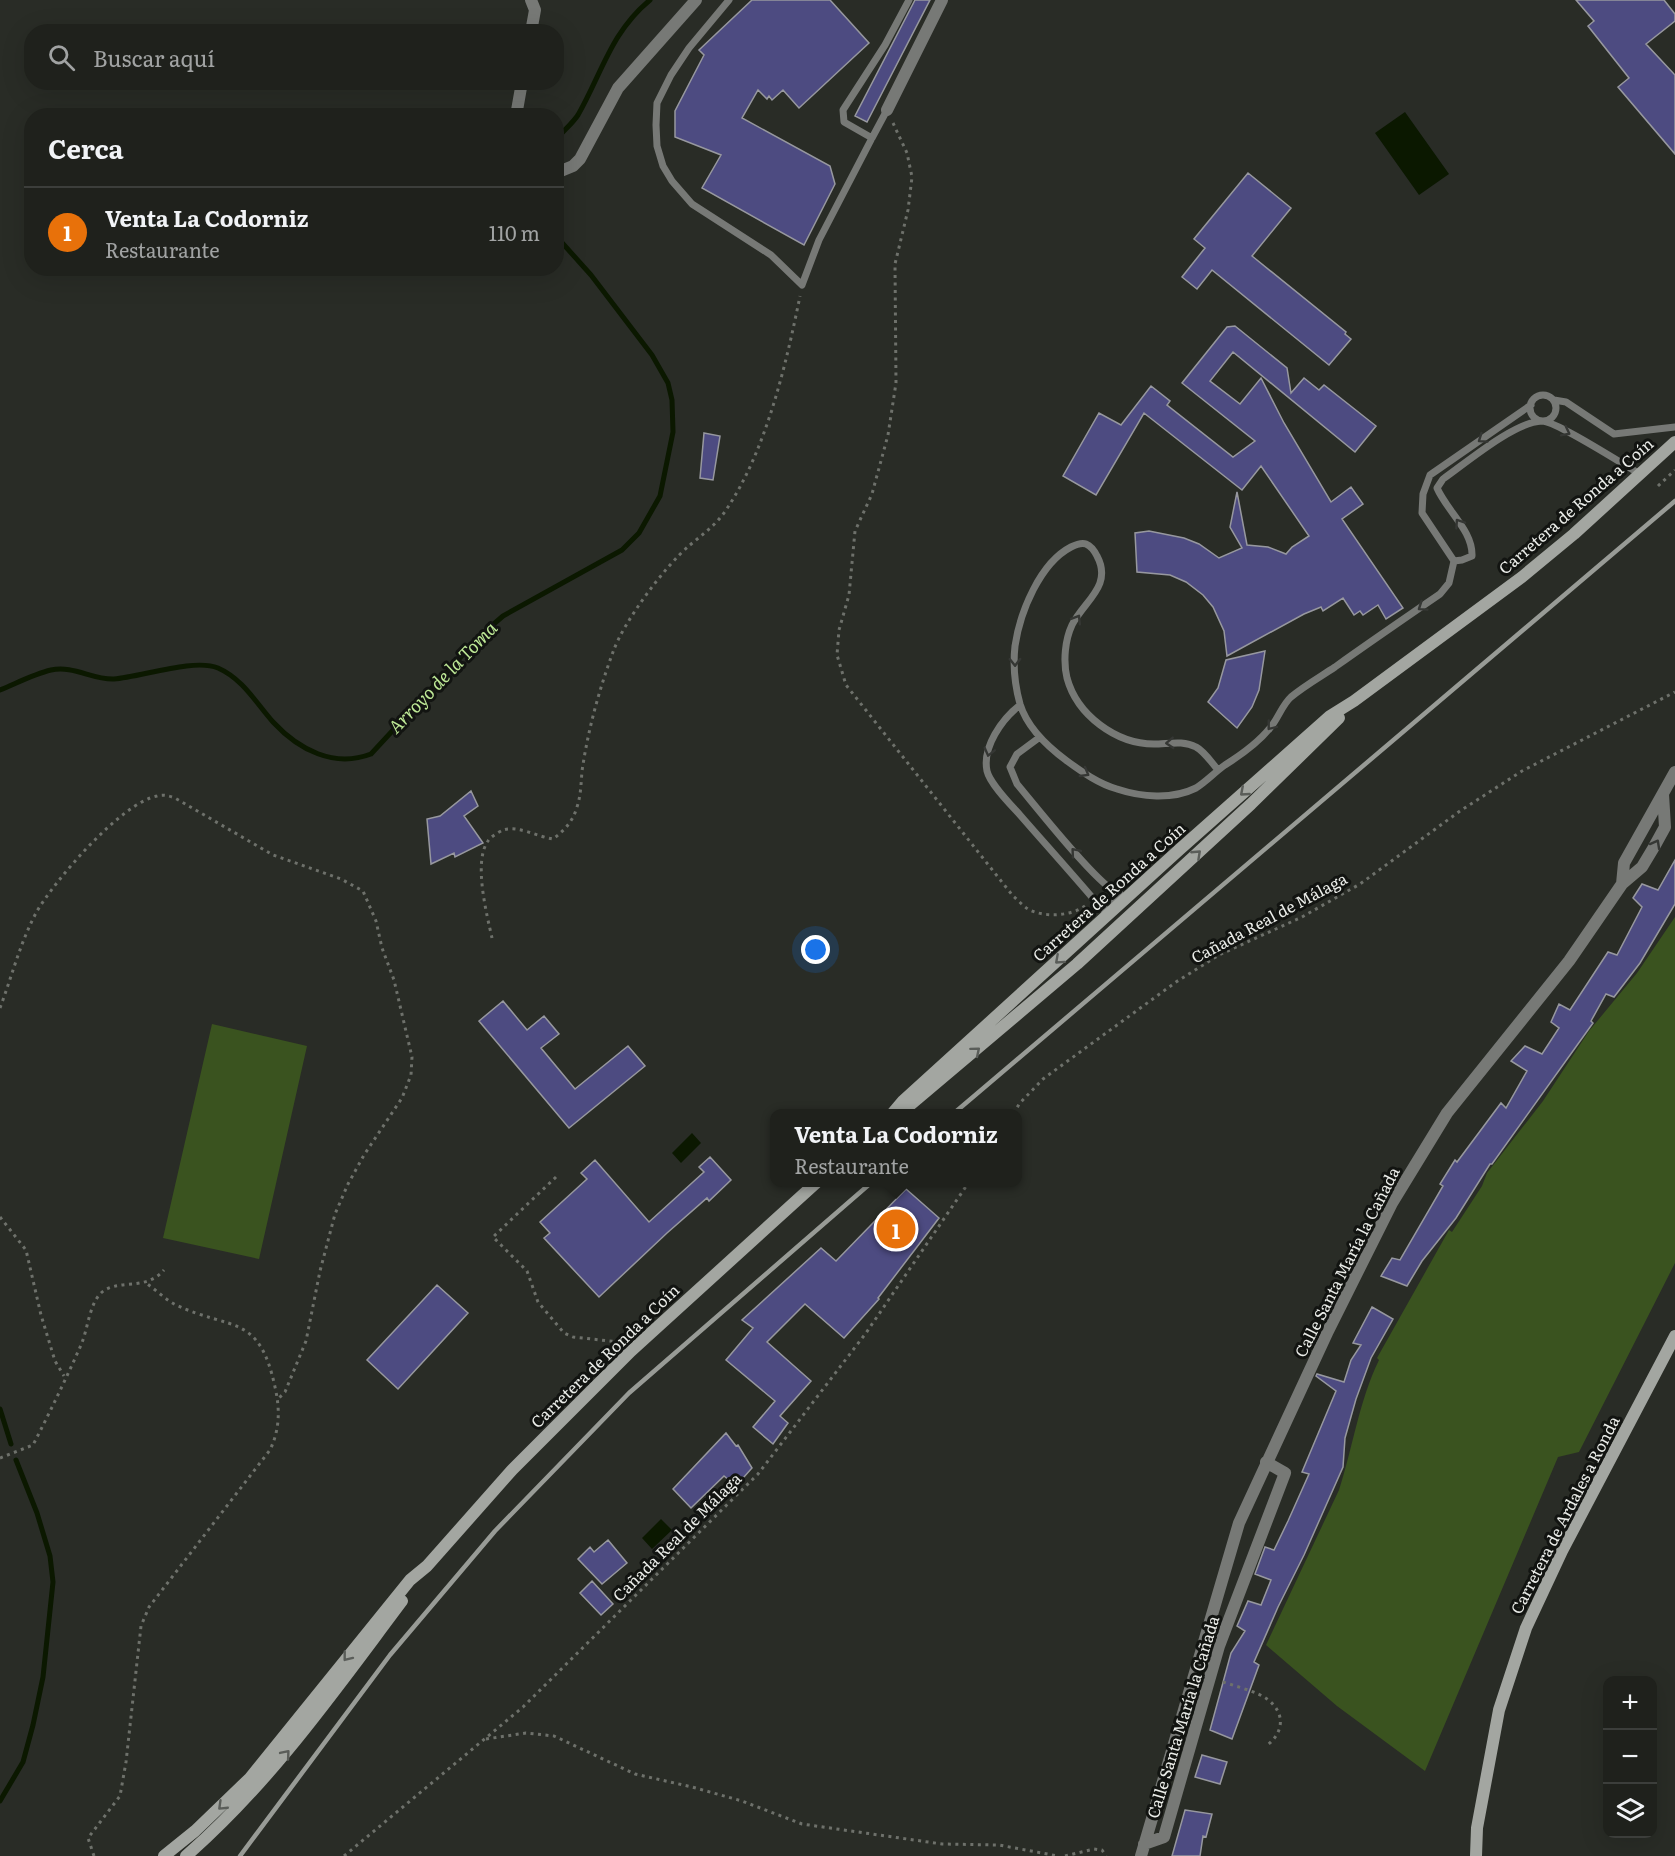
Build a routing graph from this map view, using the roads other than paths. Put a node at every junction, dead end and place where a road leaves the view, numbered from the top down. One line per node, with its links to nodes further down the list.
1 (531, 0): 6 (street)
2 (696, 0): 11 (street)
3 (729, 0): 10 (lane)
4 (909, 0): 10 (lane)
5 (942, 0): 9 (street)
6 (532, 24)
7 (521, 90): 8 (street)
8 (517, 108)
9 (889, 115): 10 (lane)
10 (872, 138)
11 (564, 170)
12 (1554, 400): 13 (lane); 14 (lane); 15 (lane)
13 (1530, 405): 14 (lane); 18 (lane, one-way to 18)
14 (1544, 421): 17 (lane, one-way to 17); 18 (lane, one-way to 14)
15 (1675, 427)
16 (1675, 442): 17 (main road, Carretera de Ronda a Coín)
17 (1640, 474): 19 (main road, Carretera de Ronda a Coín)
18 (1454, 561): 22 (lane, one-way to 22)
19 (1354, 701): 25 (main road, Carretera de Ronda a Coín, one-way to 19); 27 (main road, Carretera de Ronda a Coín, one-way to 27)
20 (1020, 705): 21 (lane); 22 (lane, one-way to 20); 28 (lane, one-way to 28)
21 (1040, 737): 22 (lane, one-way to 22); 27 (lane, one-way to 21)
22 (1218, 770)
23 (1675, 772): 24 (street, Calle Santa María la Cañada)
24 (1663, 794): 26 (street, Calle Santa María la Cañada); 26 (street, Calle Santa María la Cañada, one-way to 24)
25 (1181, 868): 28 (main road); 29 (main road, Carretera de Ronda a Coín)
26 (1622, 884): 34 (street, Calle Santa María la Cañada)
27 (1122, 895): 28 (main road, Carretera de Ronda a Coín)
28 (1106, 914): 29 (main road); 30 (main road, Carretera de Ronda a Coín, one-way to 30)
29 (1077, 964): 31 (main road, Carretera de Ronda a Coín, one-way to 29)
30 (896, 1109)
31 (904, 1109)
32 (811, 1187): 35 (main road, Carretera de Ronda a Coín)
33 (1675, 1336): 41 (main road, Carretera de Ardales a Ronda)
34 (1266, 1462): 37 (street, Calle Santa María la Cañada); 37 (street, Calle Santa María la Cañada)
35 (427, 1566): 36 (main road, Carretera de Ronda a Coín, one-way to 35); 38 (main road, Carretera de Ronda a Coín, one-way to 38)
36 (208, 1837): 39 (main road); 40 (main road, Carretera de Ronda a Coín)
37 (1143, 1850)
38 (164, 1856)
39 (177, 1856)
40 (186, 1856)
41 (1476, 1856)

